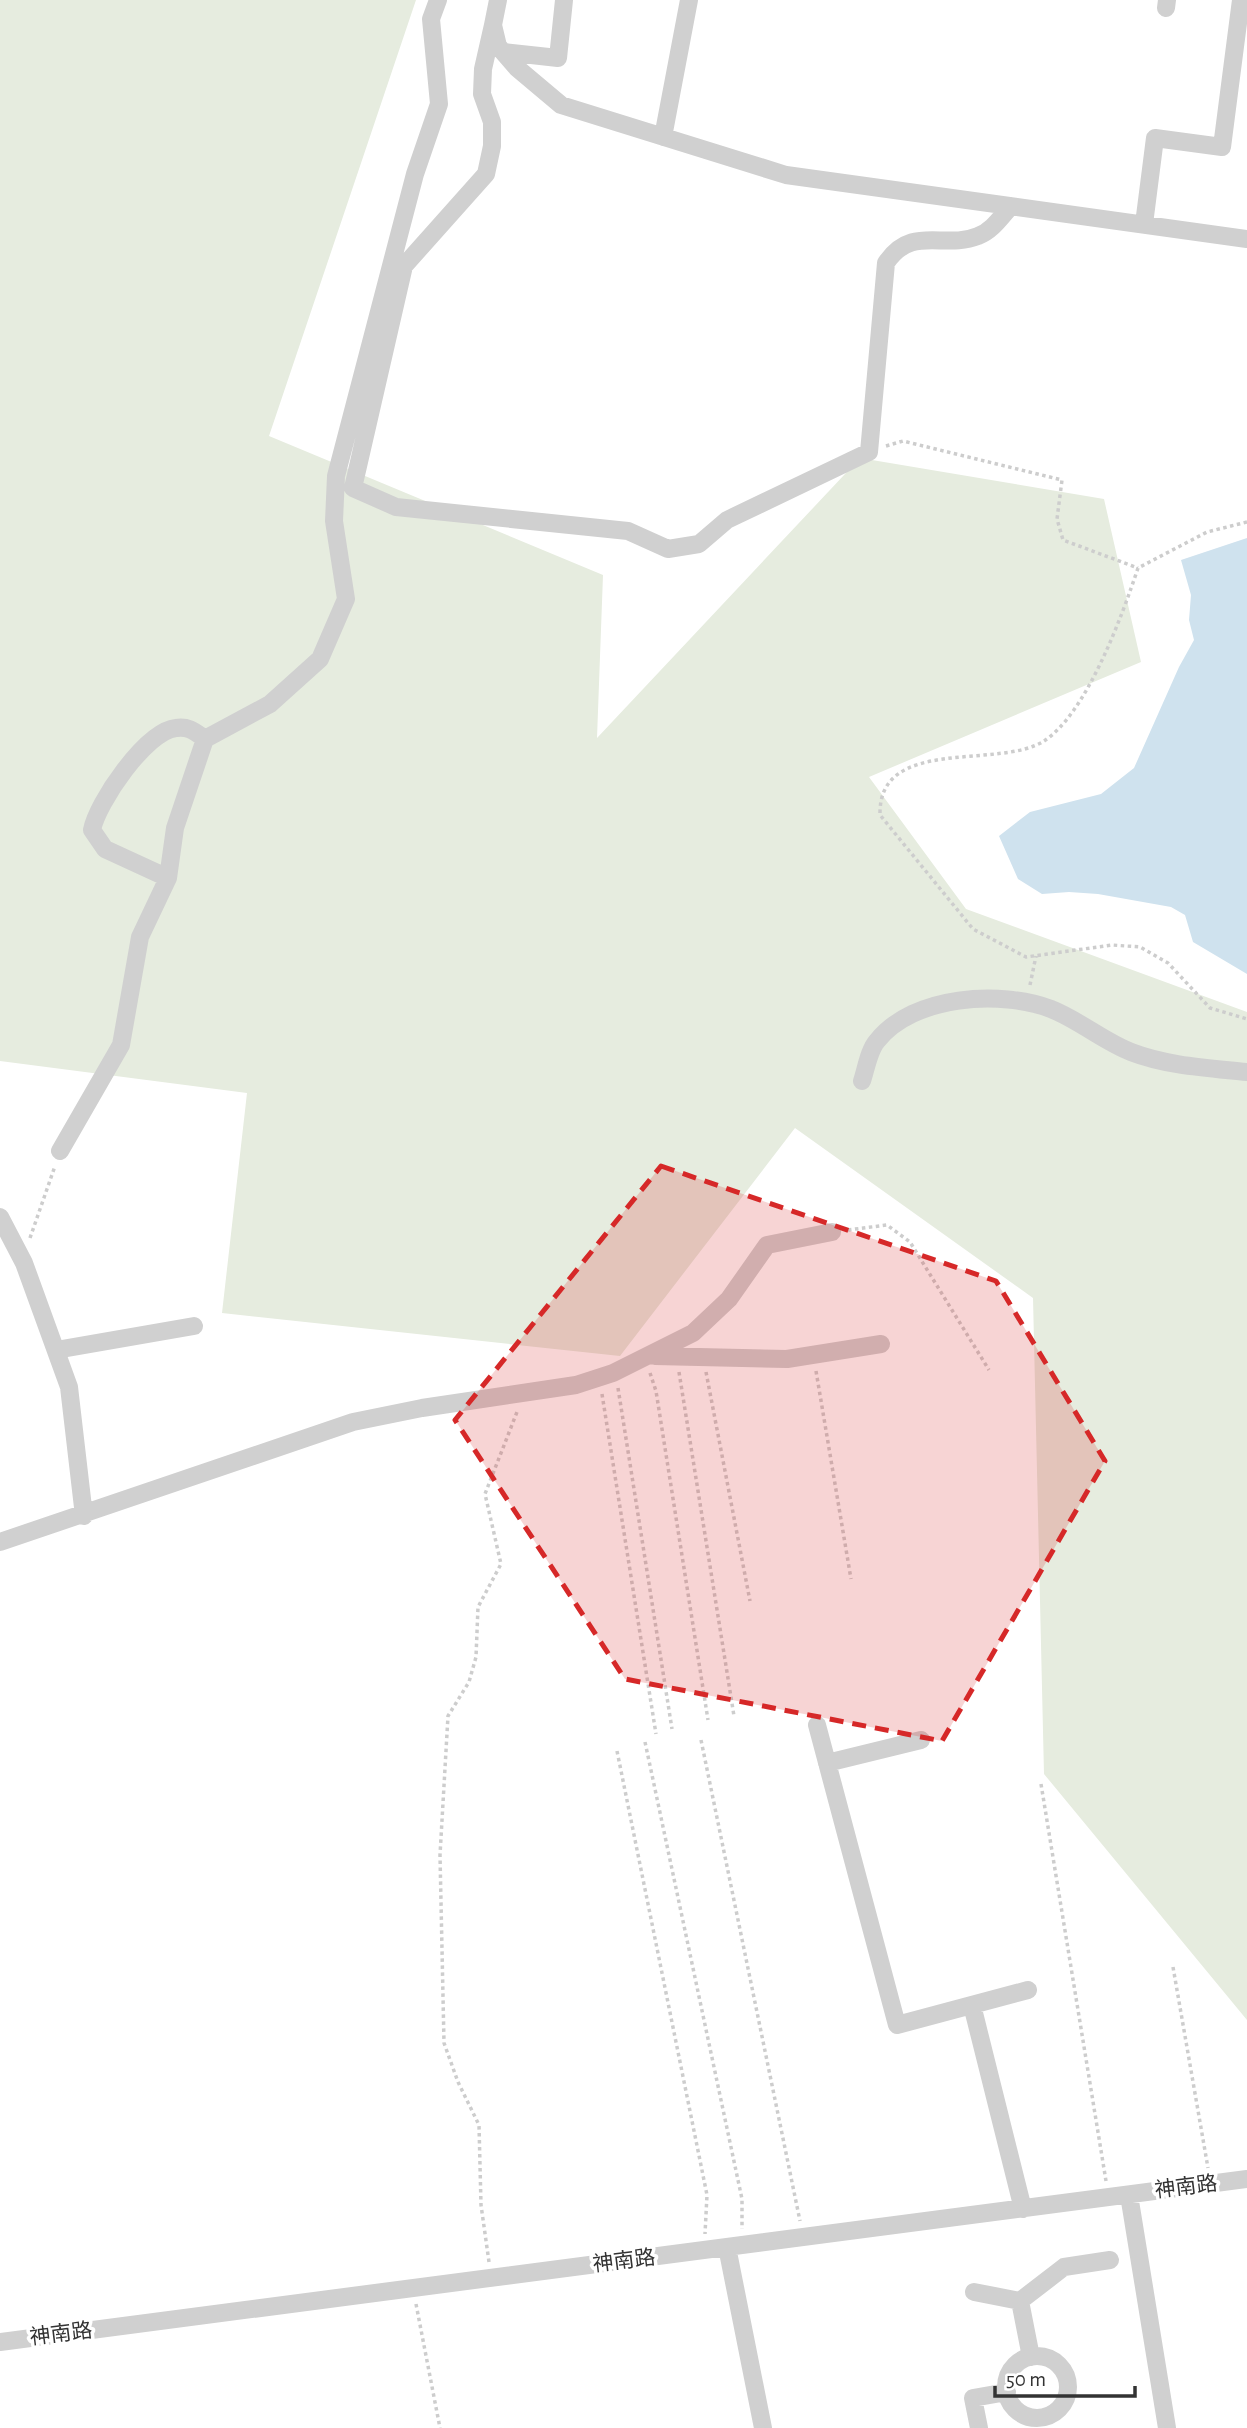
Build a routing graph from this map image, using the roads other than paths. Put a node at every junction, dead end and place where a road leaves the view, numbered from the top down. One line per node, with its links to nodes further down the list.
1 (438, 0): 12 (street)
2 (498, 0): 6 (street)
3 (564, 0): 7 (street)
4 (690, 0): 8 (street)
5 (1241, 0): 10 (street)
6 (493, 25): 7 (street); 9 (street)
7 (504, 52): 8 (street)
8 (663, 137): 9 (street)
9 (1011, 206): 10 (street)
10 (1144, 225): 11 (street)
11 (1247, 239)
12 (205, 739): 13 (street); 13 (street)
13 (168, 878): 16 (street)
14 (1247, 1072): 15 (street)
15 (862, 1081)
16 (61, 1151)
17 (0, 1217): 21 (street)
18 (832, 1231): 22 (street)
19 (194, 1326): 21 (street)
20 (881, 1345): 22 (street)
21 (56, 1350): 23 (street)
22 (645, 1359): 23 (street)
23 (84, 1516): 24 (street)
24 (0, 1542)
25 (817, 1725): 27 (street)
26 (921, 1740): 27 (street)
27 (827, 1763): 29 (street)
28 (1028, 1990): 29 (street)
29 (972, 2004): 32 (street)
30 (1247, 2179): 31 (street, 神南路)
31 (1129, 2194): 32 (street, 神南路); 43 (street)
32 (1023, 2208): 33 (street, 神南路)
33 (734, 2246): 37 (street, 神南路); 41 (street)
34 (1110, 2260): 36 (street)
35 (974, 2292): 36 (street)
36 (1020, 2301): 38 (street)
37 (0, 2342)
38 (1031, 2357): 39 (street); 40 (street)
39 (1007, 2392): 40 (street); 42 (street)
40 (1043, 2423)
41 (763, 2428)
42 (979, 2428)
43 (1167, 2428)

